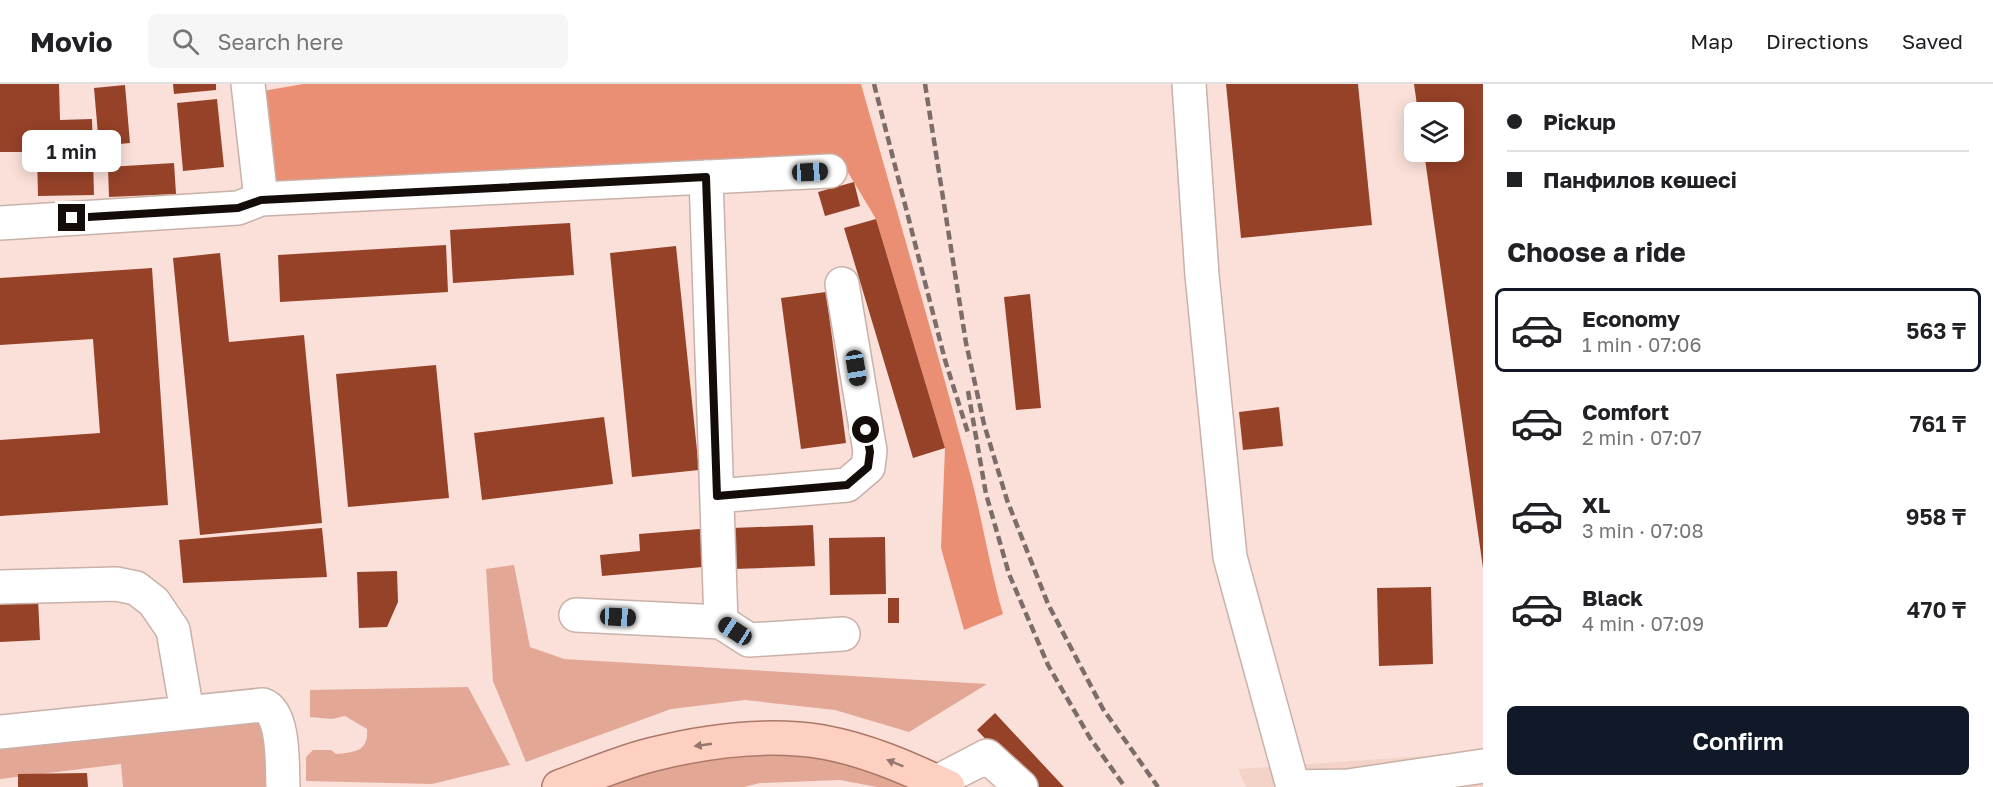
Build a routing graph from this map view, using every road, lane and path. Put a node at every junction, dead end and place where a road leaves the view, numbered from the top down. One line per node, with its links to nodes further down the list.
1 (248, 84): 5 (street)
2 (1189, 84): 20 (street)
3 (830, 171): 4 (street)
4 (706, 177): 5 (street); 8 (street)
5 (261, 200): 6 (street)
6 (0, 223)
7 (842, 284): 8 (street)
8 (717, 496): 11 (street)
9 (0, 587): 13 (street)
10 (576, 615): 11 (street)
11 (721, 622): 12 (street)
12 (843, 634)
13 (186, 712): 14 (street); 17 (street)
14 (0, 732)
15 (1483, 766): 20 (street)
16 (943, 784): 18 (main road, one-way to 18); 19 (street)
17 (283, 787)
18 (560, 787)
19 (1021, 787)
20 (1348, 787)

